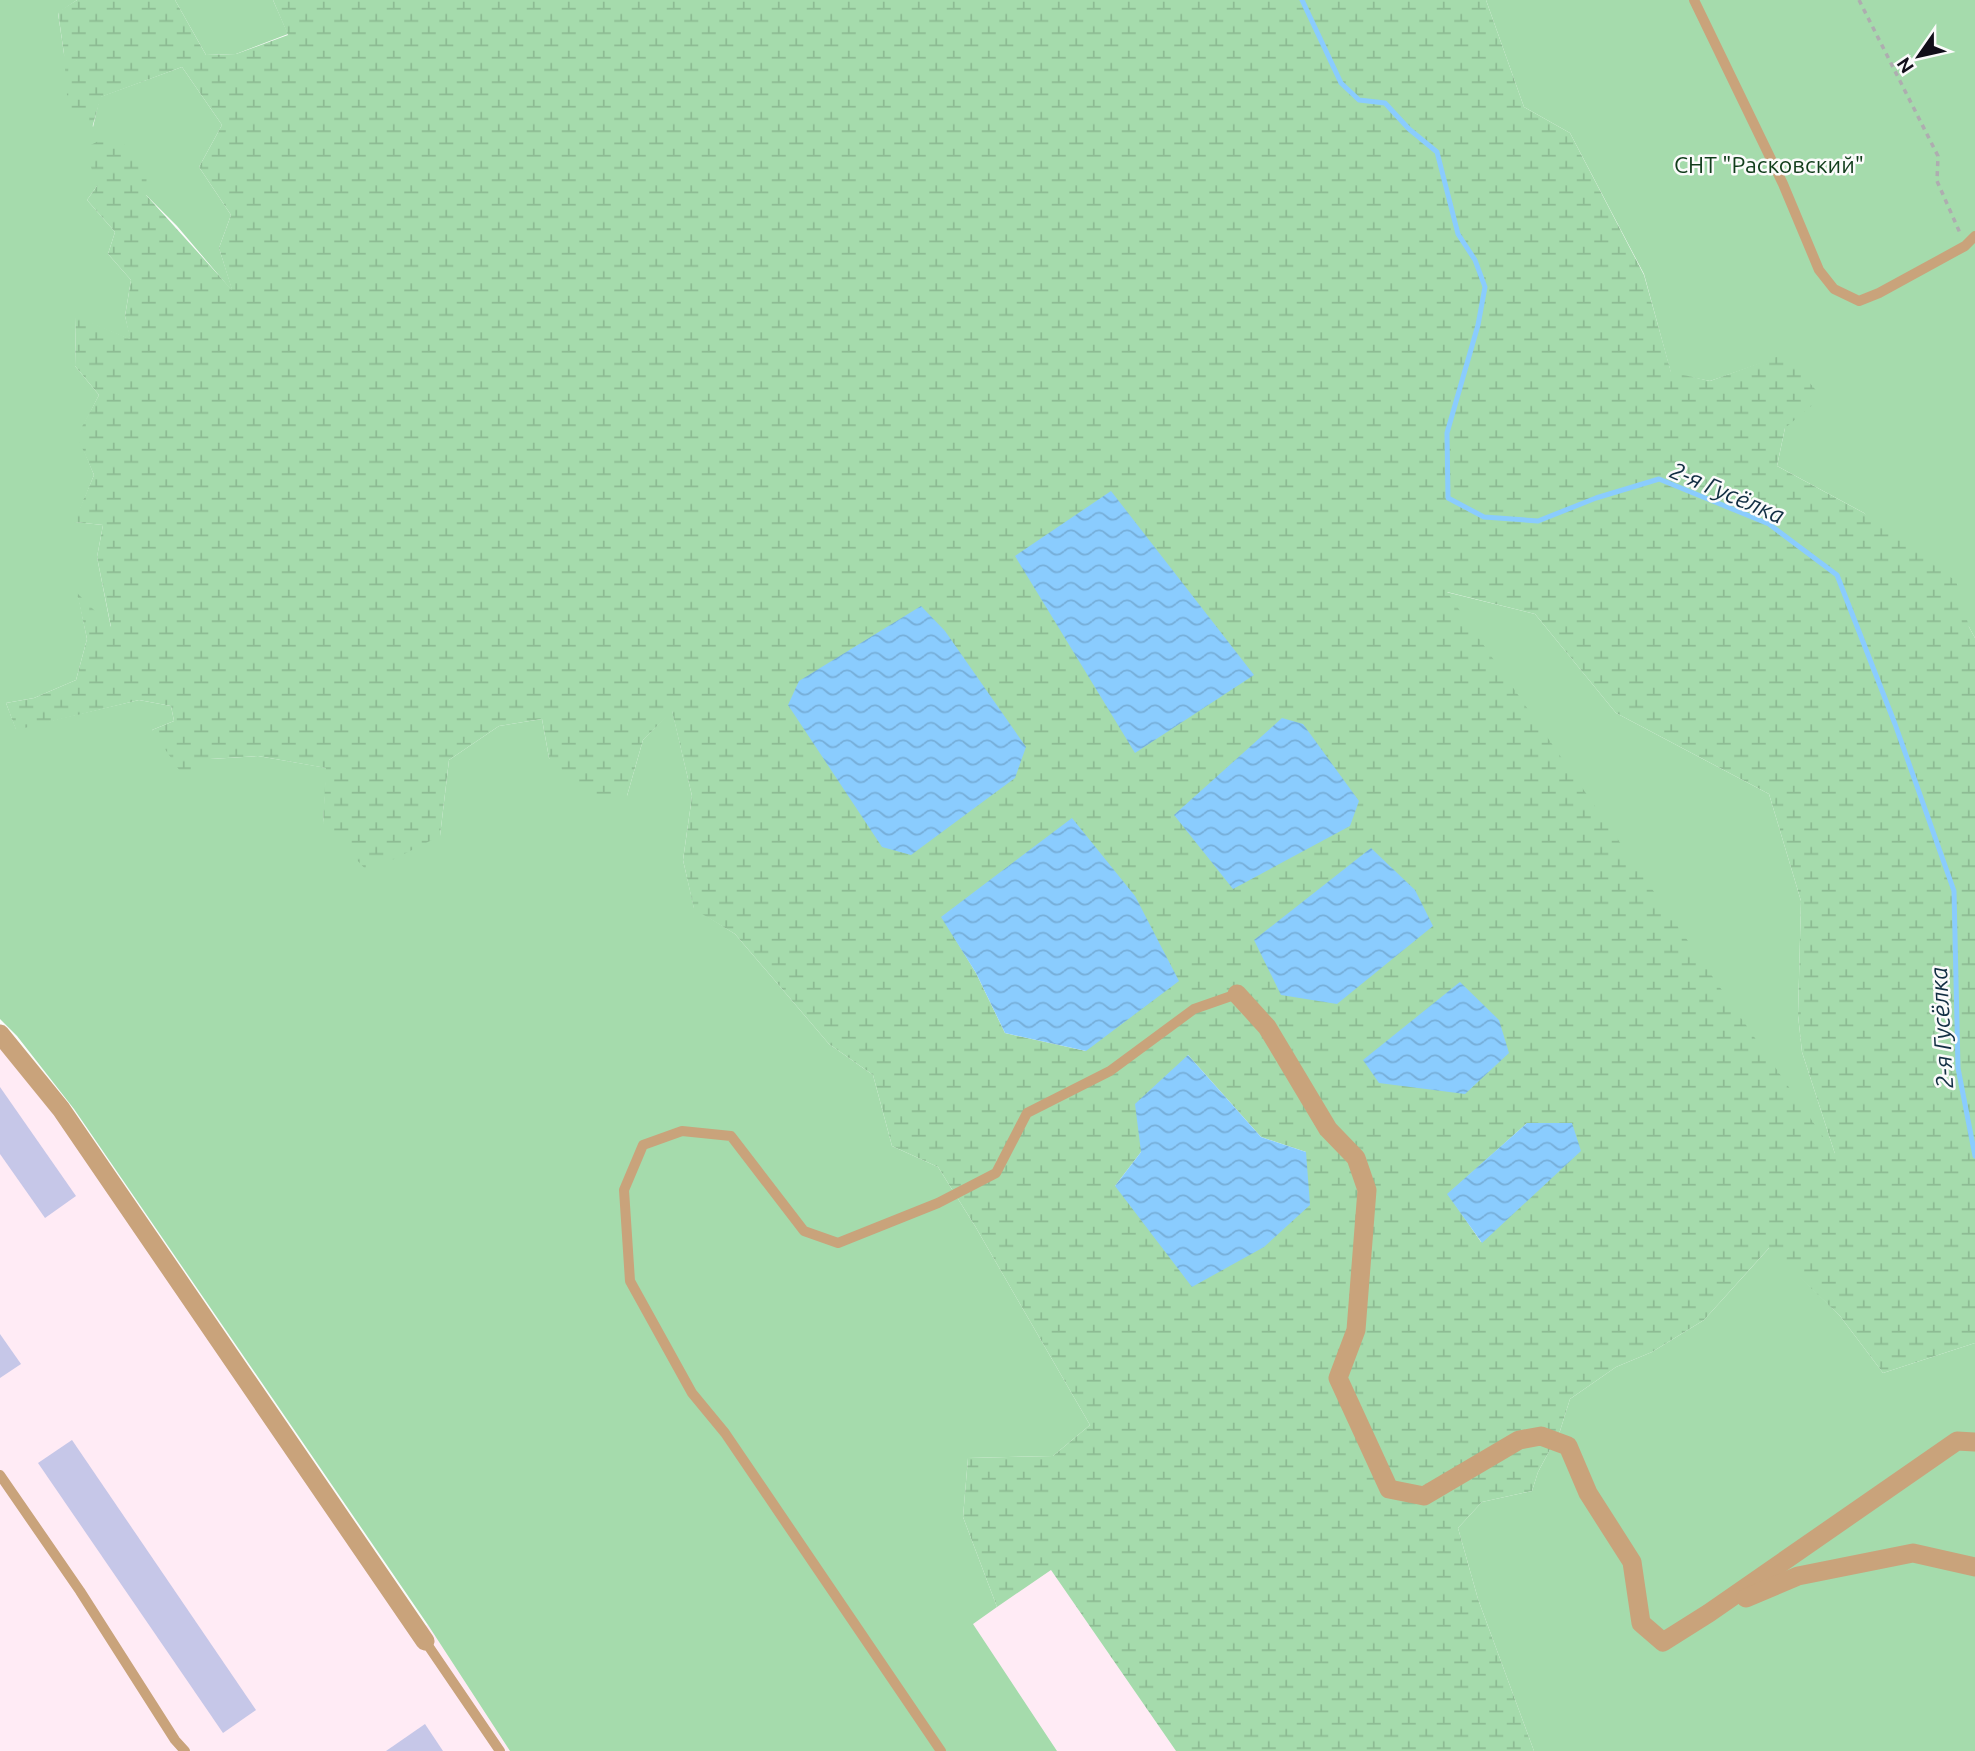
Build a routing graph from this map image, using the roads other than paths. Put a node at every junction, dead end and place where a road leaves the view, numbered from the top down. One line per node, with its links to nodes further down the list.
1 (1694, 0): 2 (lane)
2 (1975, 236)
3 (1237, 994): 8 (street); 12 (lane)
4 (0, 1034): 9 (street)
5 (1975, 1442): 8 (street)
6 (0, 1475): 10 (lane)
7 (1975, 1567): 8 (street)
8 (1709, 1613)
9 (425, 1641): 11 (lane)
10 (185, 1751)
11 (500, 1751)
12 (941, 1751)

